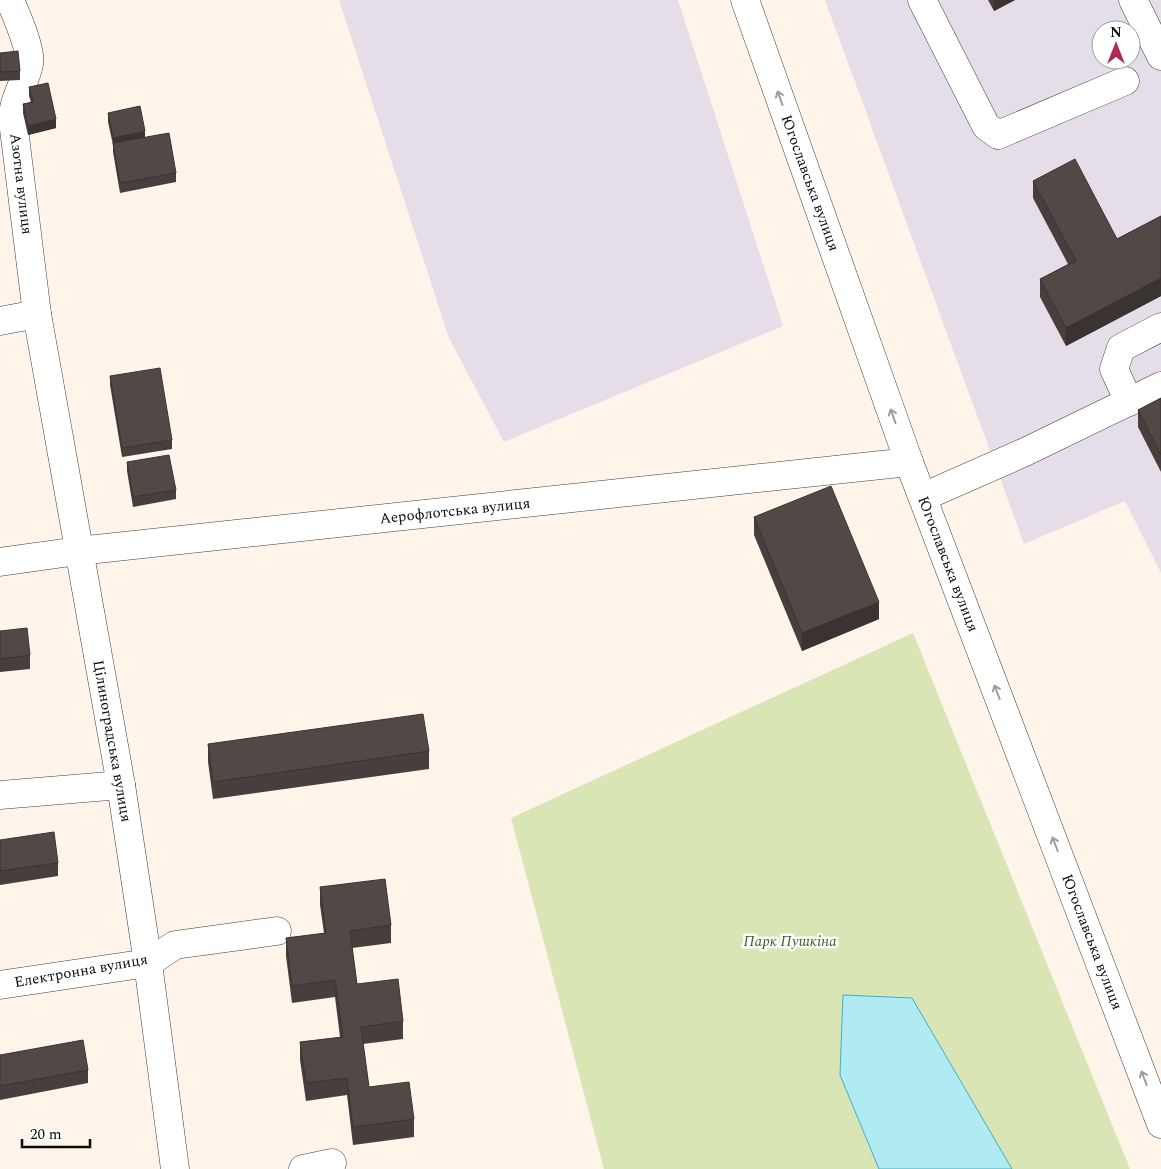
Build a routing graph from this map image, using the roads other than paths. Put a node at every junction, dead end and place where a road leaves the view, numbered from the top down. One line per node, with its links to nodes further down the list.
1 (10, 0): 7 (street, Азотна вулиця)
2 (745, 0): 12 (street, Югославська вулиця, one-way to 2)
3 (922, 0): 6 (street)
4 (1133, 0): 5 (street)
5 (1161, 56)
6 (1124, 82)
7 (37, 314): 8 (street); 14 (street, Цілиноградська вулиця)
8 (0, 321)
9 (1161, 328): 11 (street)
10 (1161, 386): 11 (street)
11 (1129, 402): 13 (street)
12 (909, 462): 13 (street, Югославська вулиця); 14 (street, Аерофлотська вулиця)
13 (923, 497): 21 (street, Югославська вулиця, one-way to 13)
14 (78, 551): 15 (street, Аерофлотська вулиця); 16 (street, Цілиноградська вулиця)
15 (0, 562)
16 (121, 785): 17 (street); 19 (street, Цілиноградська вулиця)
17 (0, 795)
18 (277, 931): 19 (street, Електронна вулиця)
19 (148, 963): 20 (street, Електронна вулиця); 23 (street, Цілиноградська вулиця)
20 (0, 984)
21 (1161, 1124)
22 (332, 1164): 24 (street)
23 (175, 1169)
24 (303, 1169)

